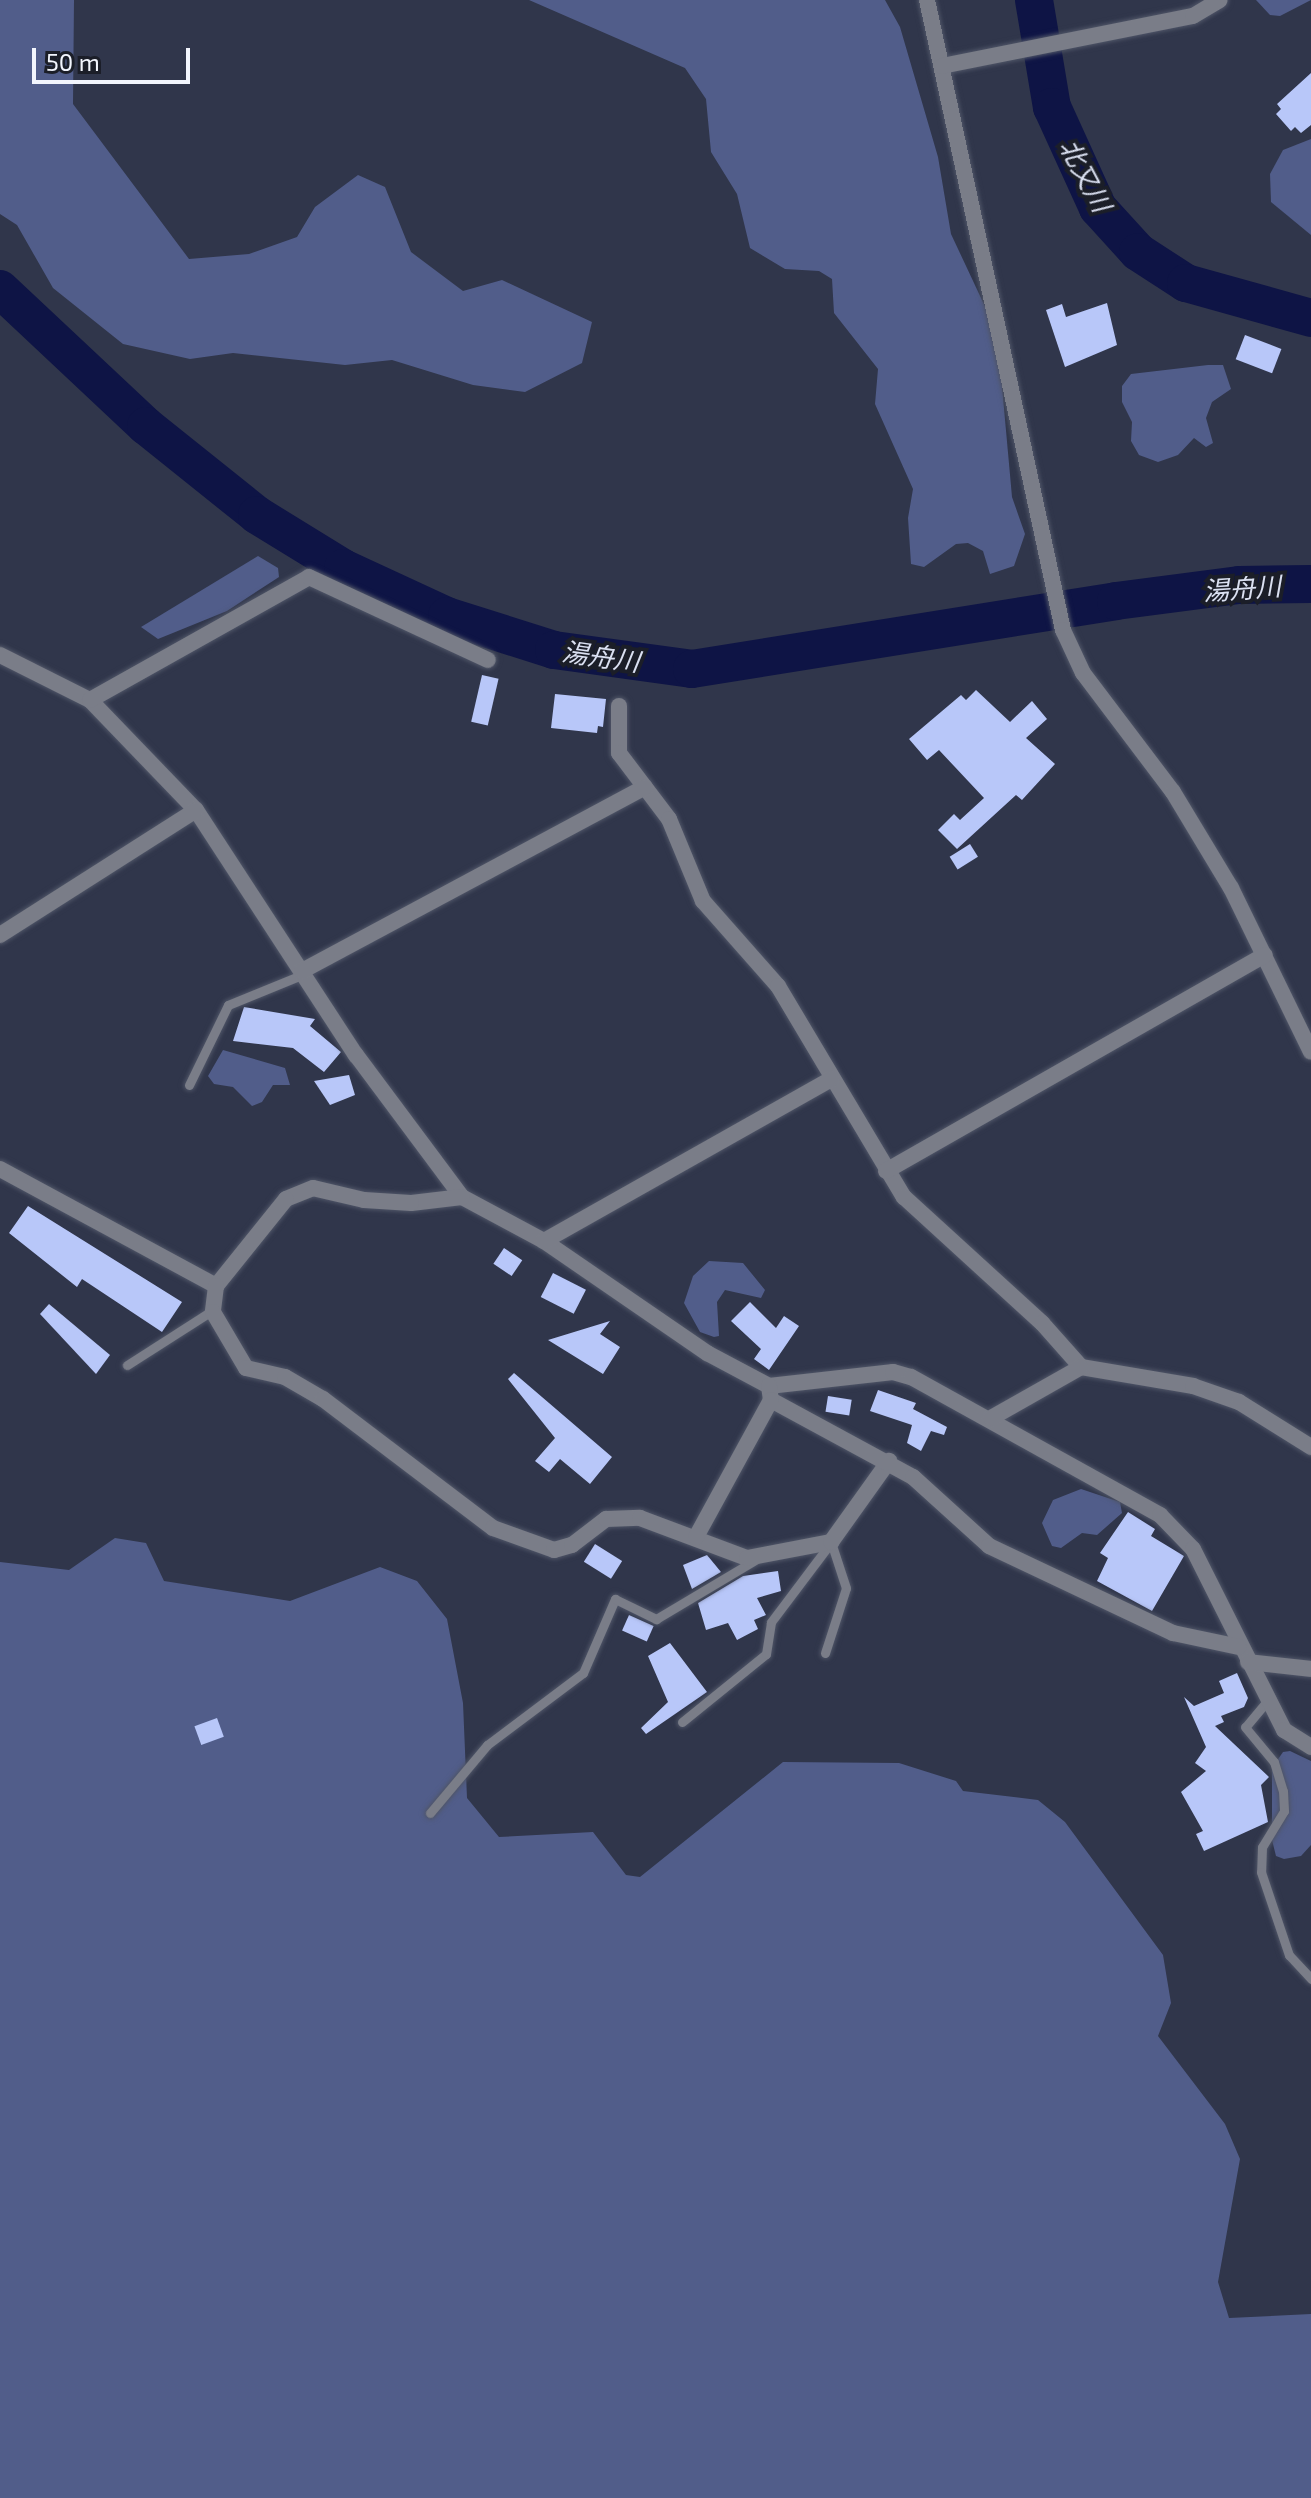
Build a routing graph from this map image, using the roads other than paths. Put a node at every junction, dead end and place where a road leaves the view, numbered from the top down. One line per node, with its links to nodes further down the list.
1 (927, 0): 4 (street)
2 (1220, 0): 3 (street)
3 (1195, 8): 4 (street)
4 (942, 66): 12 (street)
5 (0, 655): 7 (street)
6 (488, 660): 7 (street)
7 (90, 700): 10 (street)
8 (619, 706): 9 (street)
9 (645, 787): 13 (street); 15 (street)
10 (196, 810): 11 (street); 13 (street)
11 (0, 935)
12 (1265, 955): 14 (street); 18 (street)
13 (303, 973): 16 (lane); 19 (street)
14 (1311, 1052)
15 (832, 1079): 18 (street); 20 (street)
16 (189, 1085)
17 (0, 1169): 21 (street)
18 (886, 1171): 24 (street)
19 (462, 1197): 20 (street); 21 (street)
20 (544, 1241): 25 (street)
21 (216, 1286): 22 (street)
22 (207, 1312): 23 (lane); 29 (street)
23 (127, 1365)
24 (1081, 1367): 26 (street); 27 (street)
25 (770, 1393): 26 (street); 28 (street); 29 (street)
26 (991, 1418): 32 (street)
27 (1311, 1447)
28 (889, 1461): 30 (street); 32 (street)
29 (696, 1537): 31 (street)
30 (831, 1542): 31 (street); 33 (lane); 37 (lane)
31 (758, 1559): 39 (lane)
32 (1239, 1647): 34 (street)
33 (825, 1653)
34 (1248, 1662): 35 (street); 36 (street)
35 (1311, 1669)
36 (1268, 1700): 38 (street); 40 (lane)
37 (682, 1722)
38 (1311, 1747)
39 (430, 1813)
40 (1311, 1979)

